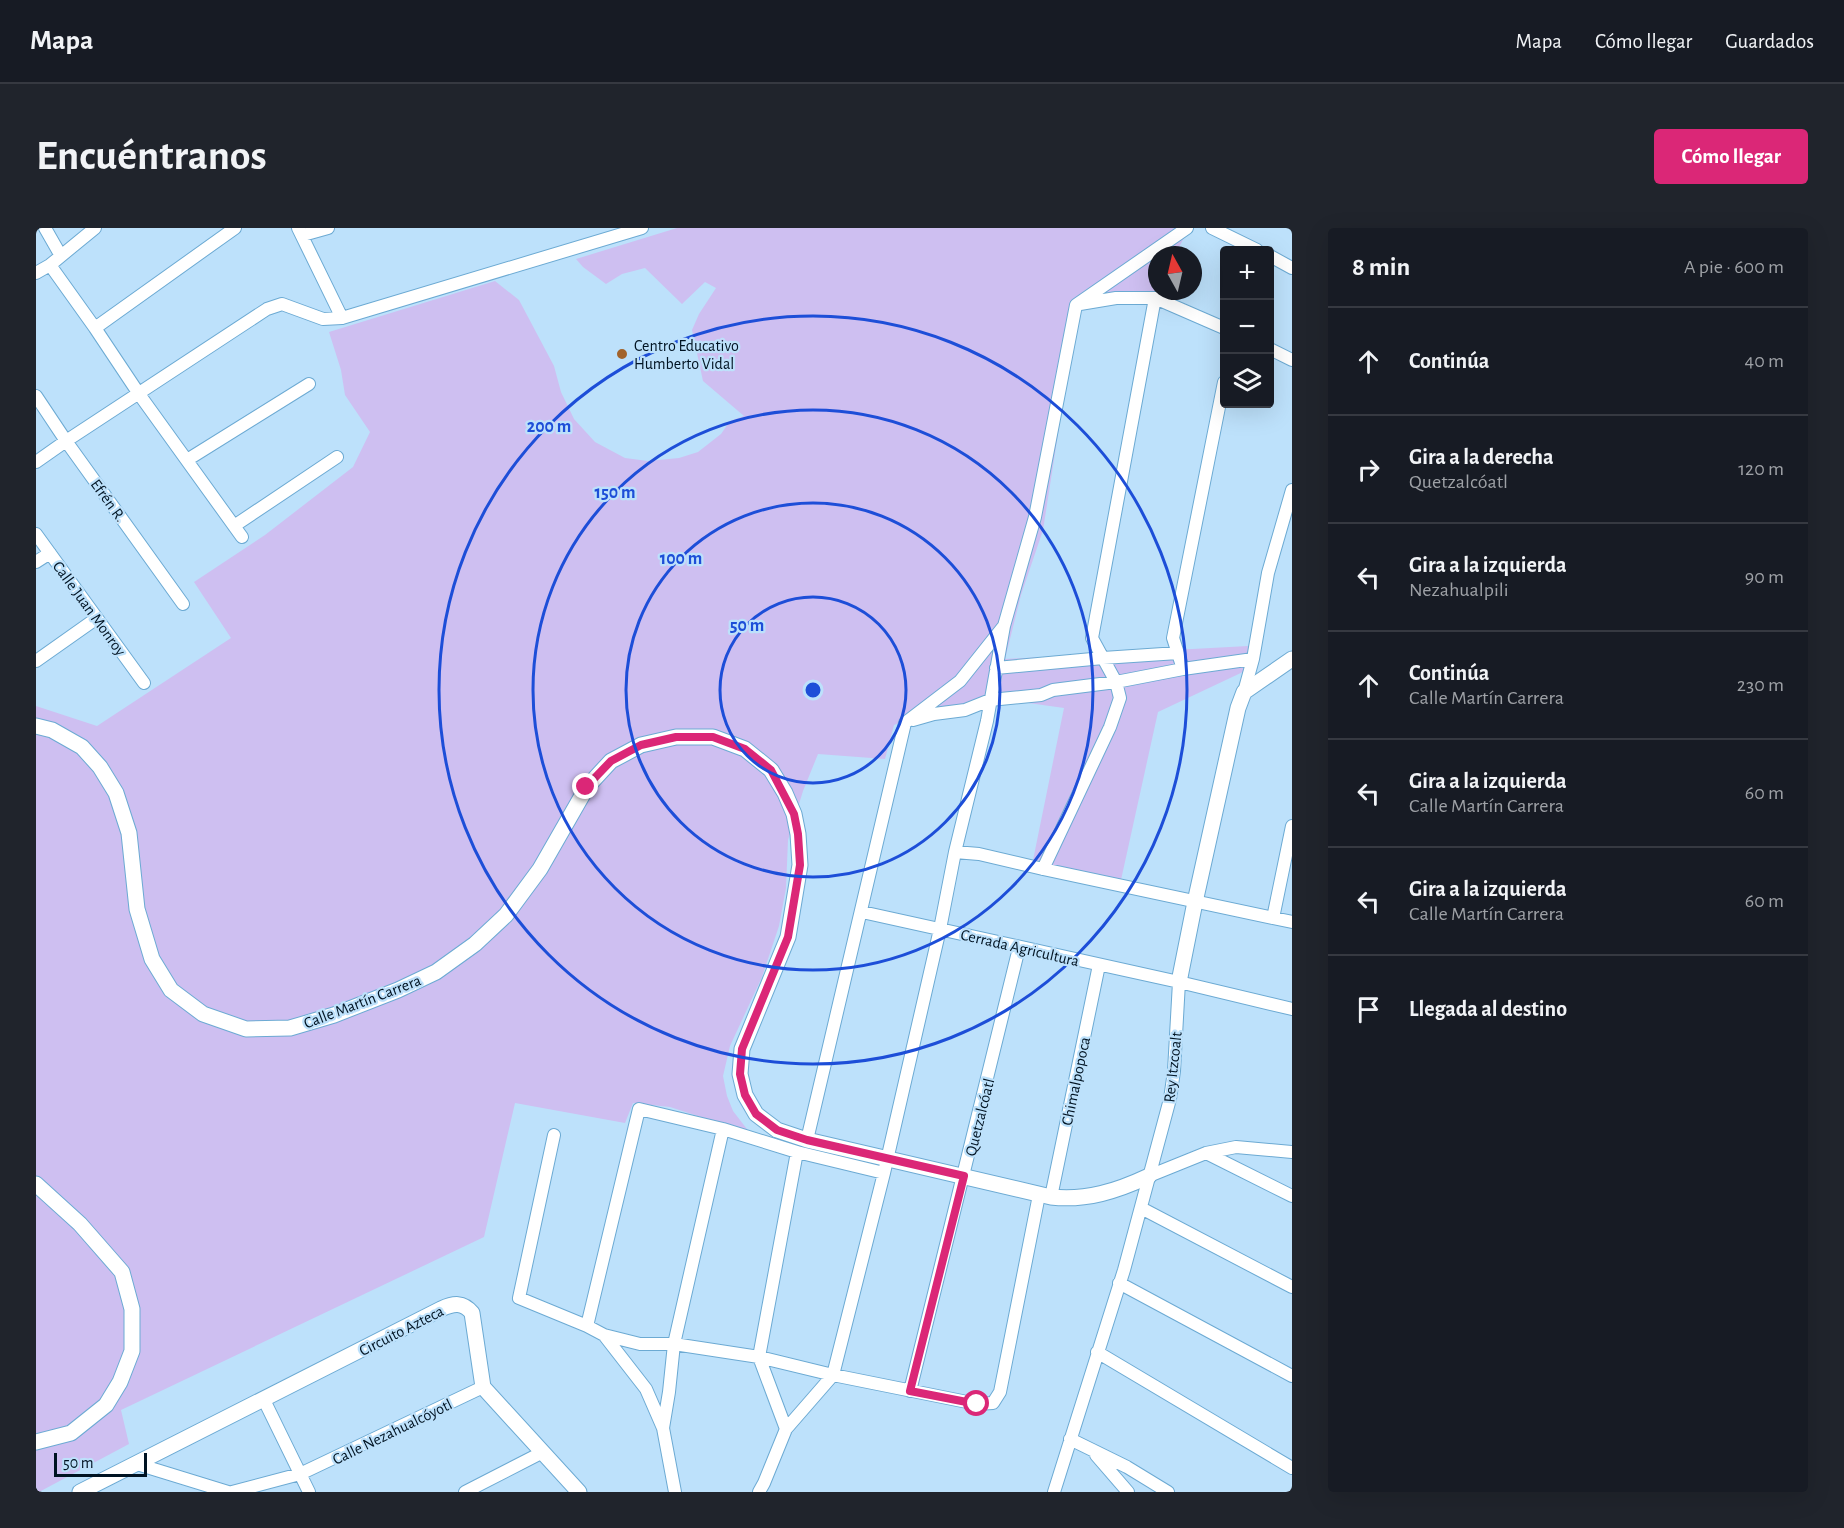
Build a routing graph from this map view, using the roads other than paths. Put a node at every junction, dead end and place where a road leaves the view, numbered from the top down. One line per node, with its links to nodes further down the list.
1 (45, 228): 10 (street)
2 (95, 228): 10 (street)
3 (235, 228): 21 (street)
4 (328, 228): 8 (street)
5 (642, 228): 19 (street)
6 (1187, 228): 18 (street)
7 (1212, 228): 9 (street)
8 (301, 232): 19 (street)
9 (1249, 246)
10 (62, 256): 12 (street)
11 (1274, 259): 13 (street)
12 (50, 265): 14 (street); 21 (street)
13 (1292, 268)
14 (36, 273)
15 (1148, 298): 18 (street)
16 (1155, 300): 42 (street)
17 (1160, 300): 20 (street)
18 (1076, 305): 40 (street)
19 (342, 318): 25 (street)
20 (1220, 326)
21 (95, 328): 25 (street)
22 (1274, 352): 23 (street)
23 (1292, 360)
24 (309, 384): 30 (street)
25 (139, 394): 28 (street); 30 (street)
26 (36, 396): 28 (street, Efrén R.)
27 (1220, 402): 41 (street)
28 (66, 441): 31 (street); 38 (street, Efrén R.)
29 (337, 457): 33 (street)
30 (187, 460): 33 (street)
31 (36, 462)
32 (1292, 490): 43 (street)
33 (234, 526): 35 (street)
34 (36, 534): 36 (street, Calle Juan Monroy)
35 (242, 537)
36 (50, 553): 37 (street); 39 (street, Calle Juan Monroy)
37 (36, 562)
38 (183, 604)
39 (97, 618): 45 (street); 49 (street, Calle Juan Monroy)
40 (1004, 626): 46 (street); 52 (street)
41 (1178, 653): 42 (street); 47 (street)
42 (1103, 658): 46 (street); 48 (street)
43 (1253, 659): 47 (street); 50 (street)
44 (1292, 659): 50 (street)
45 (36, 661)
46 (996, 668): 51 (street)
47 (1183, 669): 48 (street)
48 (1116, 682): 51 (street); 56 (street)
49 (144, 683)
50 (1244, 692): 57 (street, Rey Itzcoalt)
51 (990, 700): 52 (street); 55 (street)
52 (905, 723): 58 (street)
53 (36, 726): 68 (street, Calle Martín Carrera)
54 (1292, 826): 59 (street)
55 (955, 852): 56 (street); 61 (street)
56 (1043, 870): 57 (street)
57 (1195, 902): 59 (street); 64 (street, Rey Itzcoalt)
58 (862, 912): 61 (street, Cerrada Agricultura); 68 (street)
59 (1273, 918): 60 (street)
60 (1292, 922)
61 (940, 929): 62 (street, Cerrada Agricultura); 72 (street)
62 (1020, 948): 63 (street, Cerrada Agricultura); 73 (street, Quetzalcóatl)
63 (1100, 965): 64 (street, Cerrada Agricultura); 76 (street, Chimalpopoca)
64 (1179, 982): 65 (street, Cerrada Agricultura); 74 (street, Rey Itzcoalt)
65 (1292, 1009)
66 (723, 1129): 69 (street); 81 (street); 83 (street)
67 (554, 1135): 81 (street)
68 (807, 1140): 72 (street, Calle Martín Carrera)
69 (797, 1152): 72 (street); 85 (street)
70 (1292, 1152): 71 (street)
71 (1206, 1153): 74 (street); 77 (street)
72 (885, 1166): 73 (street, Calle Martín Carrera); 86 (street)
73 (964, 1176): 76 (street, Calle Martín Carrera); 89 (street, Quetzalcóatl)
74 (1149, 1176): 76 (street, Calle Martín Carrera); 78 (street, Rey Itzcoalt)
75 (36, 1184): 94 (street)
76 (1045, 1196): 89 (street, Chimalpopoca)
77 (1292, 1196)
78 (1141, 1208): 79 (street, Rey Itzcoalt); 80 (street)
79 (1119, 1283): 84 (street, Rey Itzcoalt); 87 (street)
80 (1292, 1287)
81 (587, 1326): 82 (street)
82 (604, 1335): 83 (street); 91 (street)
83 (674, 1344): 85 (street); 91 (street)
84 (1097, 1352): 93 (street, Rey Itzcoalt); 98 (street)
85 (759, 1357): 86 (street); 92 (street)
86 (833, 1375): 89 (street); 92 (street)
87 (1292, 1376)
88 (483, 1387): 90 (street, Circuito Azteca); 96 (street); 99 (street, Calle Nezahualcóyotl)
89 (910, 1391)
90 (264, 1400): 97 (street, Circuito Azteca); 99 (street)
91 (663, 1428): 105 (street)
92 (786, 1429): 106 (street)
93 (1070, 1439): 95 (street); 107 (street, Rey Itzcoalt)
94 (36, 1442)
95 (1093, 1451): 108 (street); 109 (street)
96 (543, 1452): 103 (street); 104 (street)
97 (136, 1464): 100 (street, Circuito Azteca); 101 (street)
98 (1292, 1468)
99 (300, 1474): 101 (street, Calle Nezahualcóyotl); 102 (street)
100 (80, 1492)
101 (230, 1492)
102 (309, 1492)
103 (465, 1492)
104 (579, 1492)
105 (675, 1492)
106 (759, 1492)
107 (1054, 1492)
108 (1128, 1492)
109 (1168, 1492)

